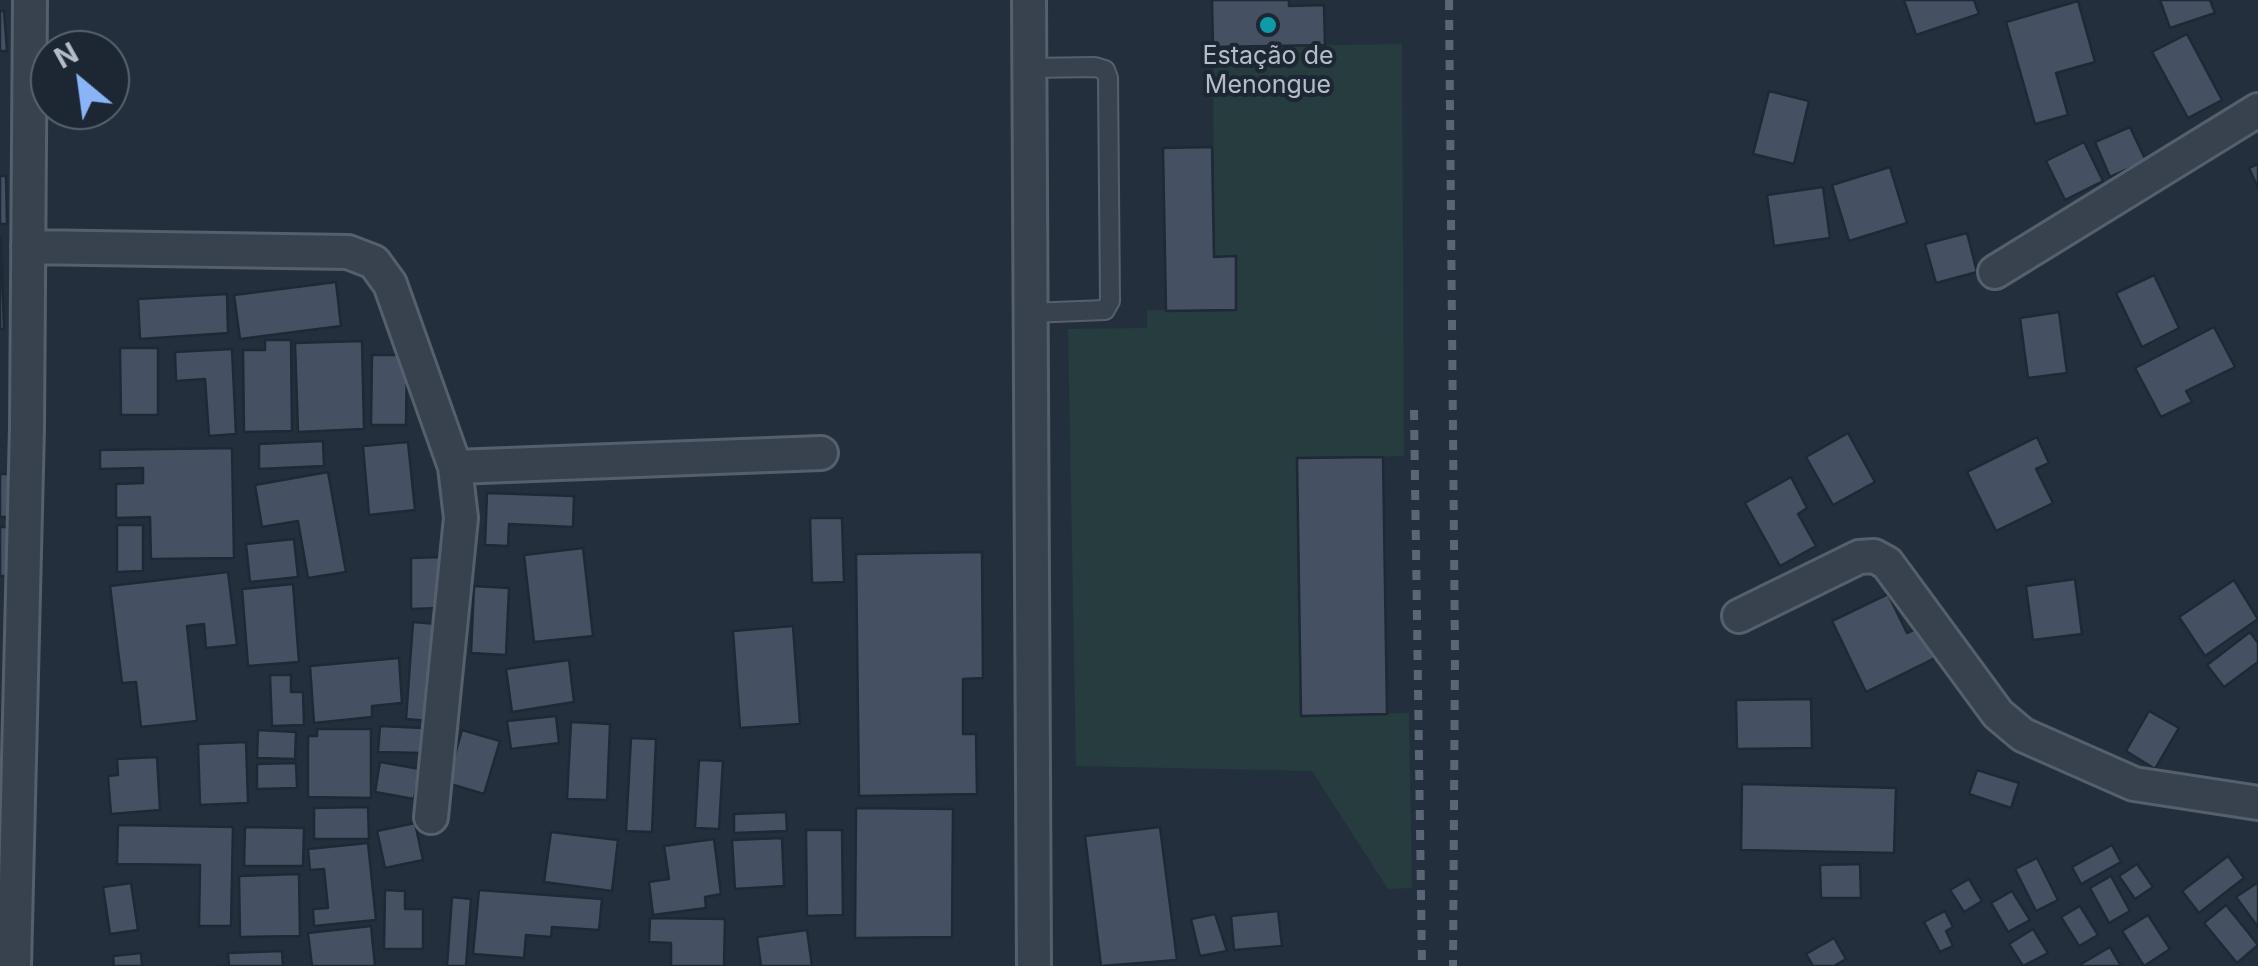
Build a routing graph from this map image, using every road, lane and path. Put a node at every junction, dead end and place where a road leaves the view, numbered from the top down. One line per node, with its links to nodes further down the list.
1 (30, 0): 5 (street)
2 (1028, 0): 3 (street)
3 (1029, 68): 7 (street); 7 (lane)
4 (2258, 110): 6 (street)
5 (28, 247): 8 (street); 10 (street)
6 (1995, 272)
7 (1030, 313): 15 (street)
8 (13, 354): 14 (street)
9 (821, 453): 10 (street)
10 (455, 468): 13 (street)
11 (1739, 616): 12 (street)
12 (2258, 802)
13 (431, 817)
14 (14, 966)
15 (1034, 966)

